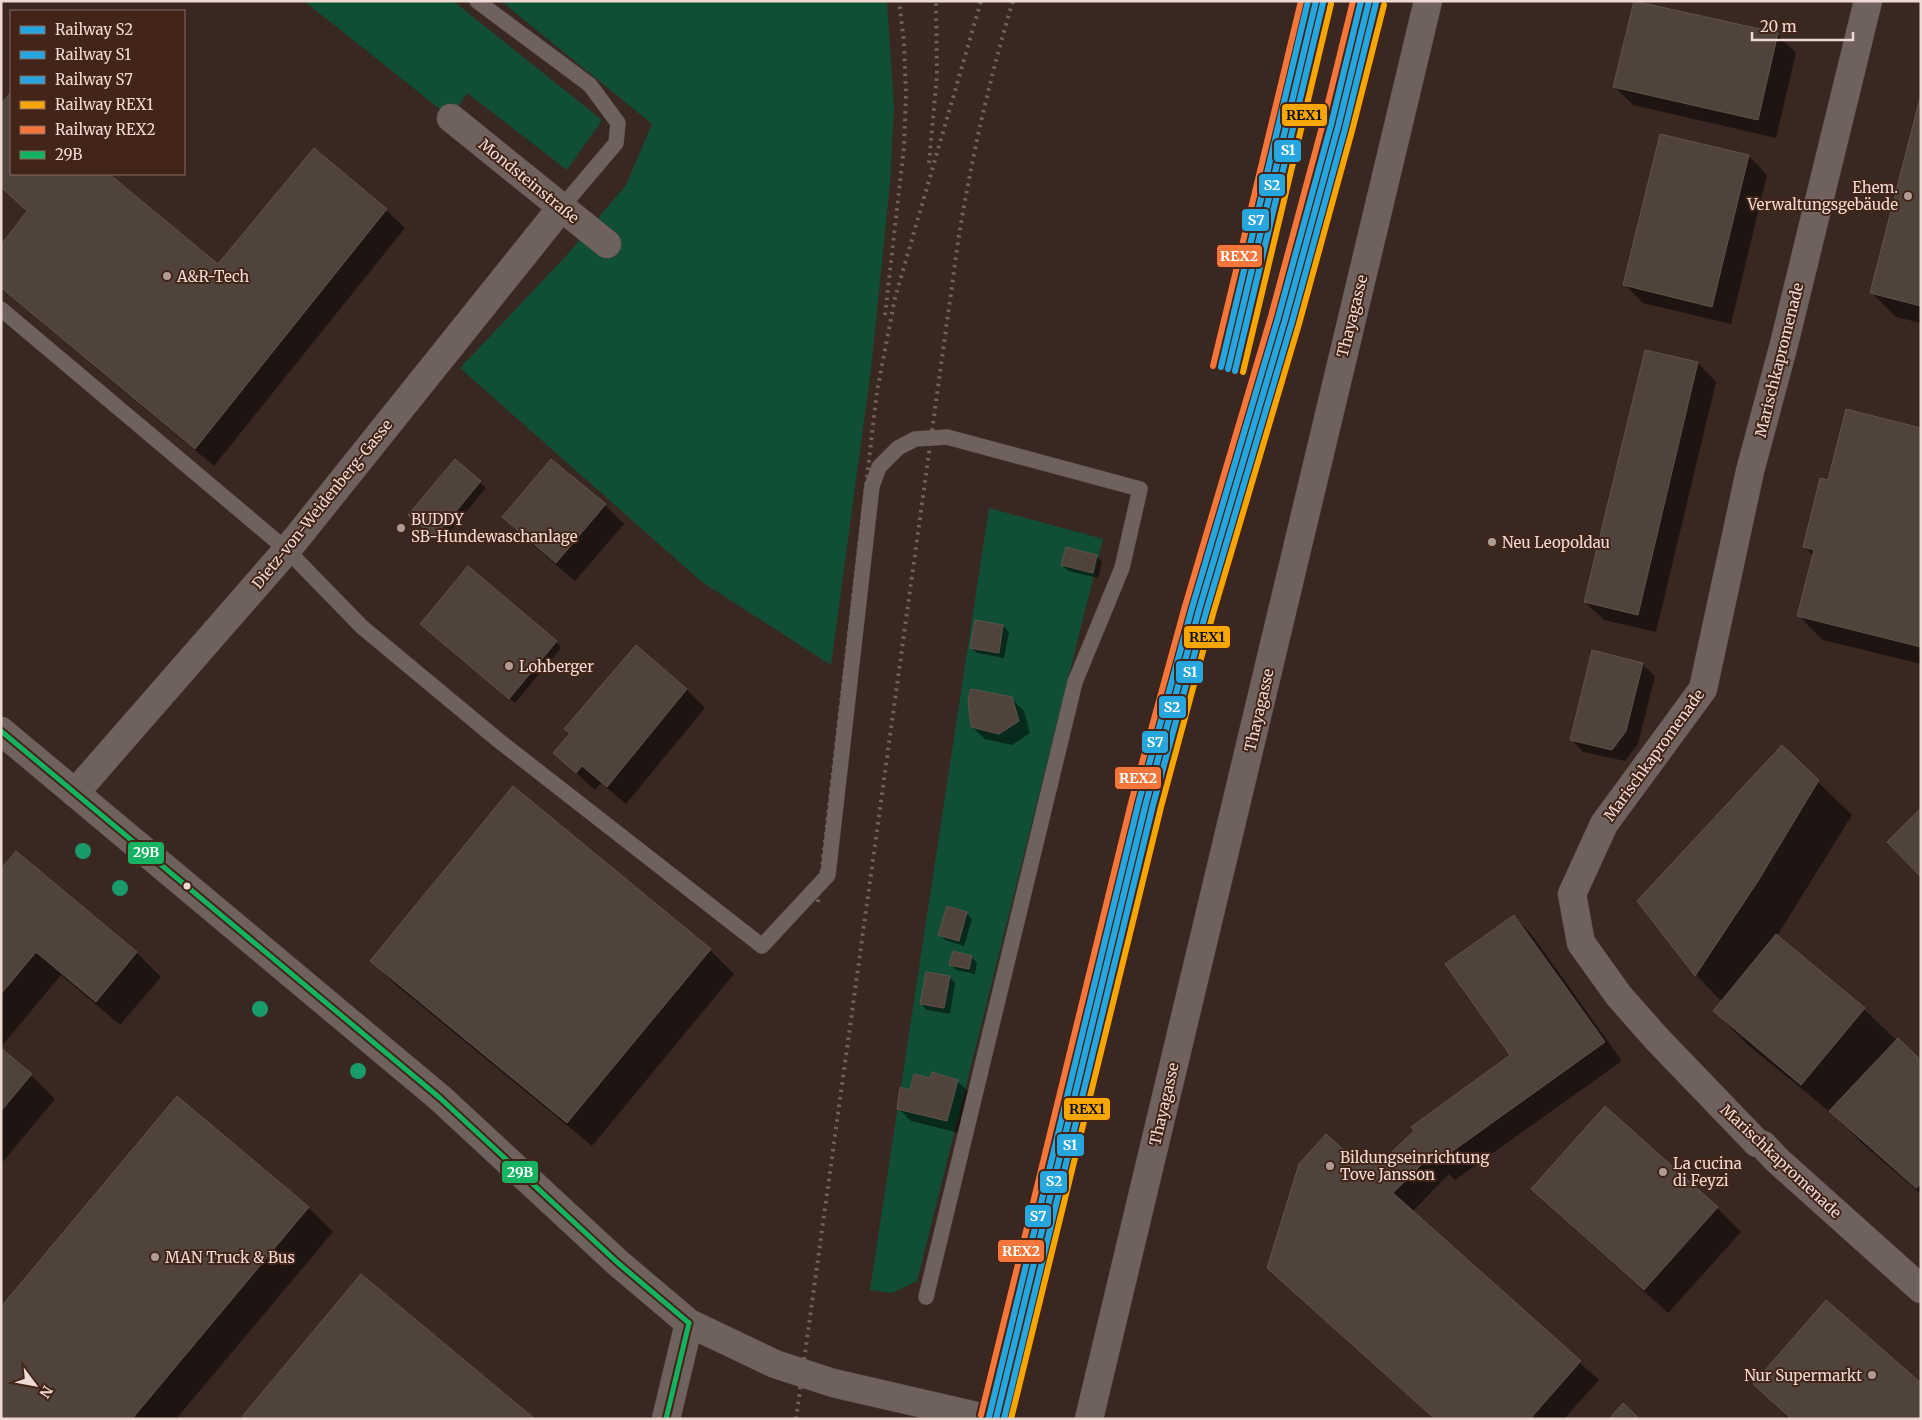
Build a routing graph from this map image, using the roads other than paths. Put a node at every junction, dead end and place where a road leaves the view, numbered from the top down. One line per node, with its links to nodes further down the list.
1 (477, 1): 5 (lane)
2 (1428, 1): 16 (street, Thayagasse)
3 (1868, 1): 11 (street, Marischkapromenade)
4 (452, 118): 5 (street, Mondsteinstraße)
5 (561, 208): 6 (street, Mondsteinstraße); 8 (street, Dietz-von-Weidenberg-Gasse)
6 (607, 244)
7 (1, 309): 8 (lane)
8 (287, 550): 10 (street, Dietz-von-Weidenberg-Gasse); 12 (lane)
9 (1, 731): 10 (street)
10 (75, 793): 13 (street)
11 (1921, 1289)
12 (926, 1297)
13 (689, 1322): 14 (street); 15 (street)
14 (666, 1419)
15 (989, 1419)
16 (1089, 1419)

